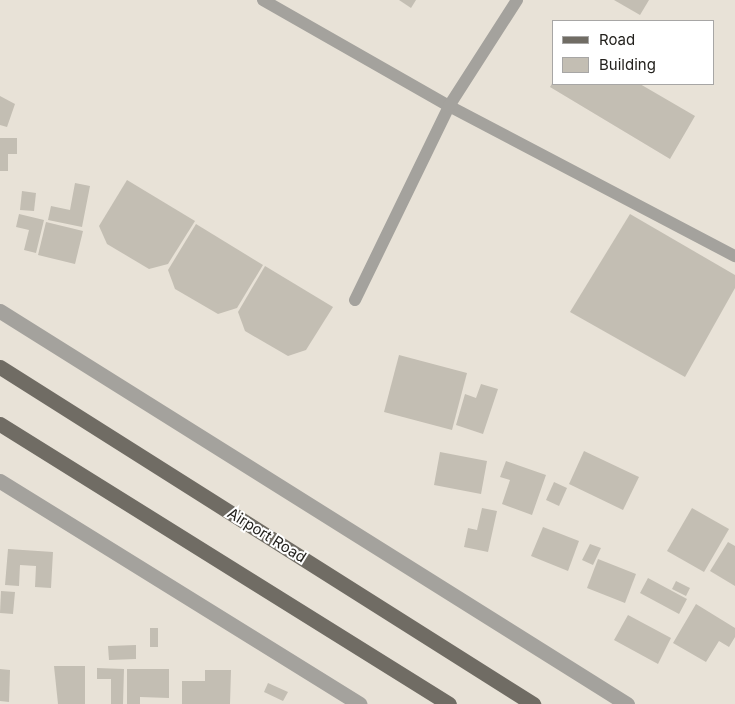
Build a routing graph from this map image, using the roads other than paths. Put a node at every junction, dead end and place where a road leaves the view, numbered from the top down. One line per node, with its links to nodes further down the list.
1 (263, 0): 3 (lane)
2 (517, 0): 3 (lane)
3 (449, 106): 4 (lane); 5 (lane)
4 (735, 256)
5 (355, 300)
6 (0, 311): 13 (street)
7 (0, 367): 12 (main road, Airport Road)
8 (0, 424): 11 (main road)
9 (0, 481): 10 (street)
10 (359, 704)
11 (448, 704)
12 (533, 704)
13 (626, 704)

